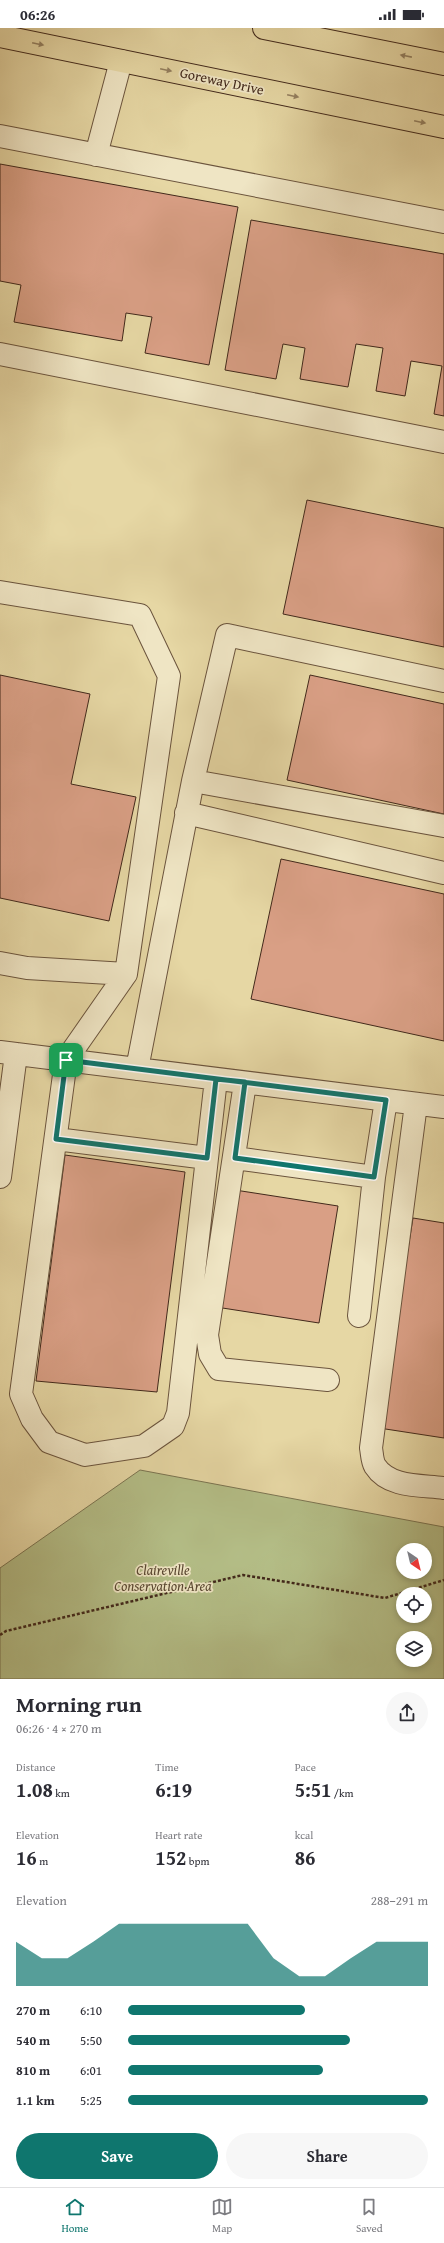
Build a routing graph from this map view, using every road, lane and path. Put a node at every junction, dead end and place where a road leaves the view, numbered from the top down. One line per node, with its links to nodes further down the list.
1 (264, 28): 4 (main road, one-way to 1)
2 (0, 36): 3 (main road, Goreway Drive, one-way to 3)
3 (121, 61): 5 (main road, Goreway Drive, one-way to 5); 7 (street)
4 (444, 64)
5 (444, 127)
6 (0, 136): 7 (street)
7 (96, 155): 8 (street)
8 (444, 222)
9 (0, 354): 10 (street)
10 (444, 442)
11 (0, 592): 18 (street)
12 (444, 681): 13 (street)
13 (192, 781): 14 (street); 15 (street)
14 (186, 813): 16 (street); 21 (street)
15 (444, 826)
16 (444, 873)
17 (0, 963): 18 (street)
18 (126, 974): 20 (street)
19 (8, 1053): 20 (street); 30 (street)
20 (66, 1060): 21 (street); 27 (street)
21 (138, 1069): 22 (street)
22 (216, 1079): 23 (street); 28 (street)
23 (245, 1082): 24 (street); 29 (street)
24 (386, 1100): 25 (street); 31 (street)
25 (416, 1104): 26 (street); 34 (street)
26 (444, 1107)
27 (56, 1139): 28 (street); 28 (street)
28 (207, 1158)
29 (235, 1158): 31 (street); 33 (street)
30 (0, 1177)
31 (374, 1177): 32 (street)
32 (358, 1316)
33 (328, 1380)
34 (444, 1488)
35 (444, 1580): 36 (path)
36 (0, 1636)

